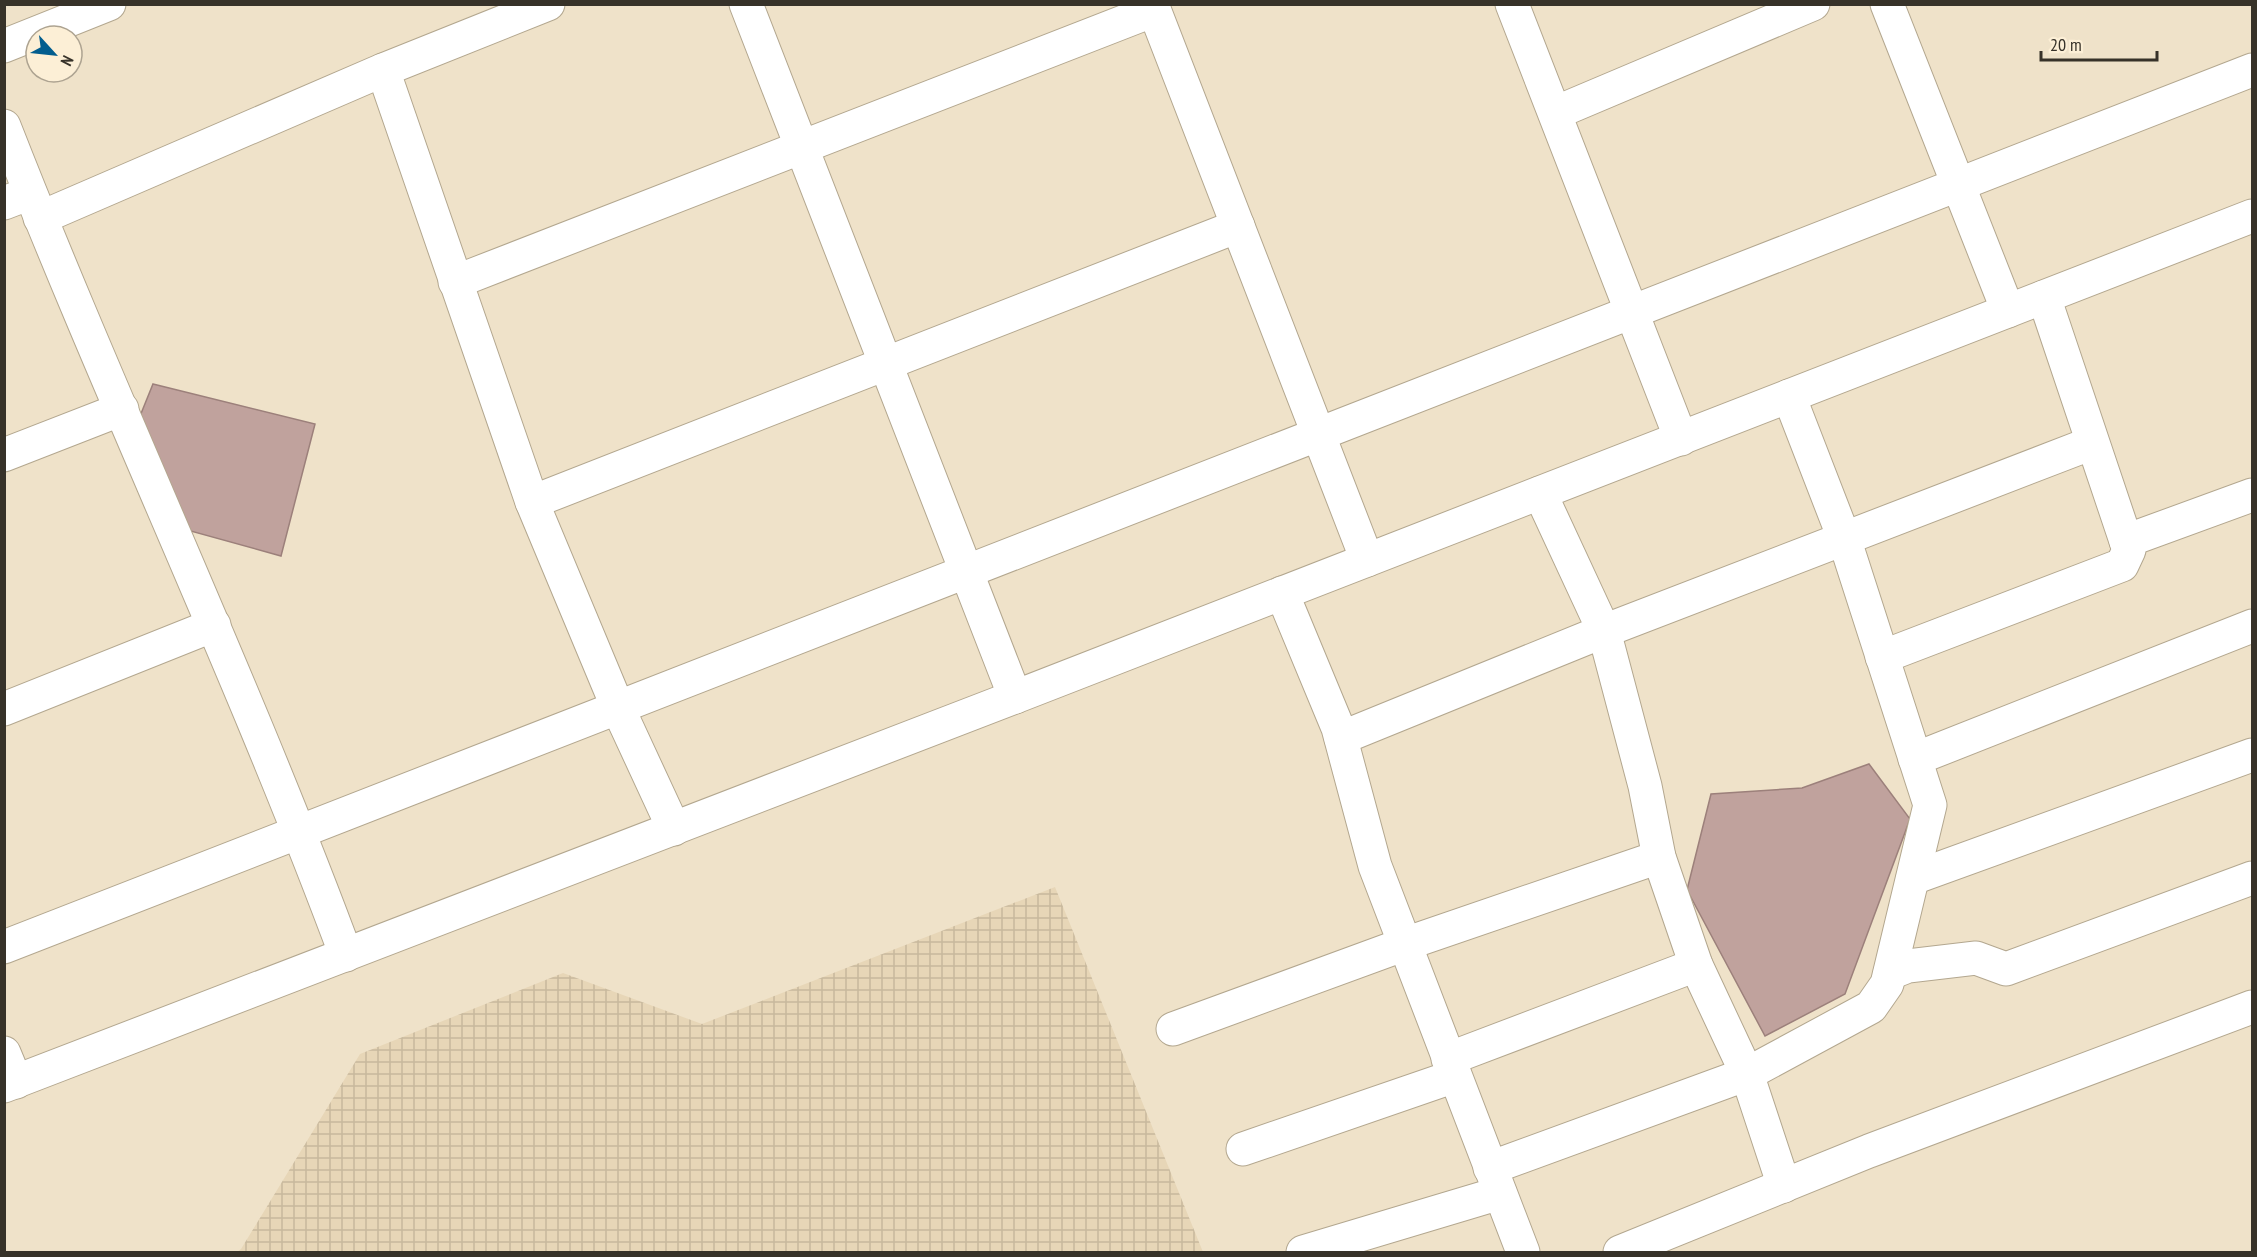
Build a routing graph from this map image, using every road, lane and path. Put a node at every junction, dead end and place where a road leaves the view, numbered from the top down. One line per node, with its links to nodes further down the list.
1 (109, 4): 8 (street)
2 (548, 4): 9 (street)
3 (746, 4): 13 (street)
4 (1512, 4): 11 (street)
5 (1814, 4): 11 (street)
6 (1887, 4): 14 (street)
7 (1153, 7): 13 (street); 17 (street)
8 (4, 46)
9 (383, 70): 15 (street); 18 (street)
10 (2253, 70): 14 (street)
11 (1555, 113): 21 (street)
12 (4, 126): 15 (street)
13 (801, 147): 18 (street); 22 (street)
14 (1958, 184): 20 (street); 21 (street)
15 (25, 205): 24 (street)
16 (2253, 216): 19 (street)
17 (1238, 226): 22 (street); 25 (street)
18 (455, 282): 31 (street)
19 (2044, 297): 20 (street); 27 (street)
20 (2008, 311): 23 (street)
21 (1632, 312): 25 (street); 26 (street)
22 (885, 363): 31 (street); 35 (street)
23 (1789, 396): 26 (street); 32 (street)
24 (122, 409): 28 (street); 37 (street)
25 (1319, 435): 34 (street); 35 (street)
26 (1681, 439): 29 (street)
27 (2092, 443): 32 (street); 33 (street)
28 (4, 455)
29 (1540, 493): 34 (street); 39 (street)
30 (2253, 495): 33 (street)
31 (532, 502): 42 (street)
32 (1844, 538): 39 (street); 40 (street)
33 (2126, 541): 40 (street)
34 (1367, 560): 36 (street)
35 (967, 572): 41 (street); 42 (street)
36 (1282, 594): 41 (street); 44 (street)
37 (214, 625): 43 (street); 48 (street)
38 (2253, 626): 46 (street)
39 (1604, 631): 44 (street); 49 (street)
40 (1882, 657): 46 (street)
41 (1015, 697): 47 (street)
42 (618, 708): 47 (street); 48 (street)
43 (4, 710)
44 (1341, 738): 52 (street)
45 (2253, 755): 50 (street)
46 (1915, 759): 50 (street)
47 (674, 829): 54 (street)
48 (301, 832): 53 (street); 54 (street)
49 (1659, 857): 52 (street); 55 (street)
50 (1913, 878): 56 (street)
51 (2253, 878): 56 (street)
52 (1405, 944): 58 (street); 59 (street)
53 (4, 947)
54 (346, 955): 60 (street)
55 (1696, 965): 59 (street); 61 (street)
56 (1890, 973): 61 (street)
57 (2253, 1007): 64 (street)
58 (1173, 1029)
59 (1451, 1067): 62 (street); 63 (street)
60 (8, 1073)
61 (1746, 1074): 63 (street); 64 (street)
62 (1243, 1149)
63 (1495, 1180): 65 (street); 66 (street)
64 (1784, 1186): 67 (street)
65 (1303, 1252)
66 (1523, 1252)
67 (1620, 1252)

